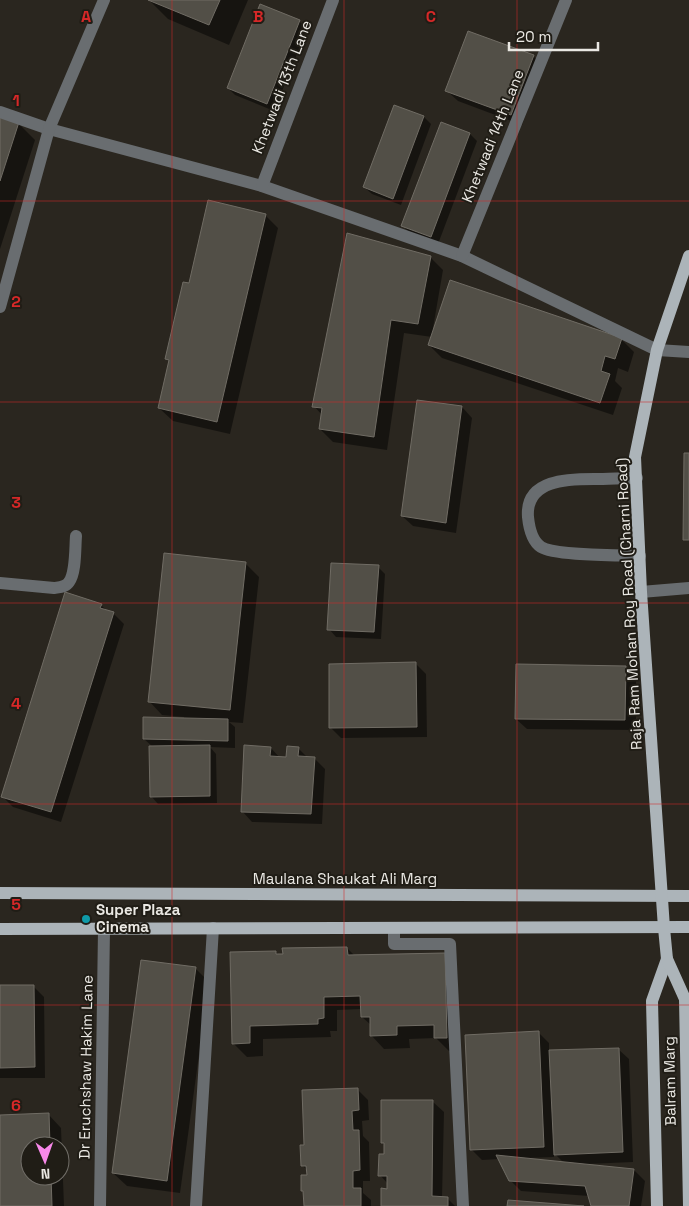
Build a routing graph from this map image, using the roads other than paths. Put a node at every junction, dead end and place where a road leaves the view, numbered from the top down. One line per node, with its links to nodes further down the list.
1 (104, 0): 5 (street)
2 (333, 0): 6 (street, Khetwadi 13th Lane)
3 (566, 0): 7 (street, Khetwadi 14th Lane)
4 (0, 112): 5 (street)
5 (49, 129): 6 (street); 9 (street)
6 (262, 186): 7 (street)
7 (462, 256): 10 (street)
8 (689, 256): 10 (main road, Raja Ram Mohan Roy Road (Charni Road))
9 (0, 307)
10 (657, 350): 11 (street); 12 (main road, Raja Ram Mohan Roy Road (Charni Road))
11 (689, 352)
12 (637, 478): 14 (main road, Raja Ram Mohan Roy Road (Charni Road)); 14 (street)
13 (76, 536): 15 (street)
14 (640, 556): 17 (main road, Raja Ram Mohan Roy Road (Charni Road))
15 (0, 583)
16 (689, 588): 17 (street)
17 (641, 592): 20 (main road, Raja Ram Mohan Roy Road (Charni Road))
18 (0, 893): 20 (main road, Maulana Shaukat Ali Marg)
19 (689, 896): 20 (main road, Maulana Shaukat Ali Marg)
20 (662, 897): 25 (main road, Raja Ram Mohan Roy Road (Charni Road))
21 (689, 927): 25 (main road)
22 (104, 928): 23 (main road); 26 (main road); 28 (street, Dr Eruchshaw Hakim Lane)
23 (213, 928): 24 (main road); 29 (street)
24 (394, 928): 25 (main road); 30 (street)
25 (664, 928): 27 (main road, Balram Marg)
26 (0, 929)
27 (667, 959): 31 (main road, Balram Marg); 32 (main road, Balram Marg)
28 (100, 1206)
29 (196, 1206)
30 (464, 1206)
31 (656, 1206)
32 (689, 1206)

